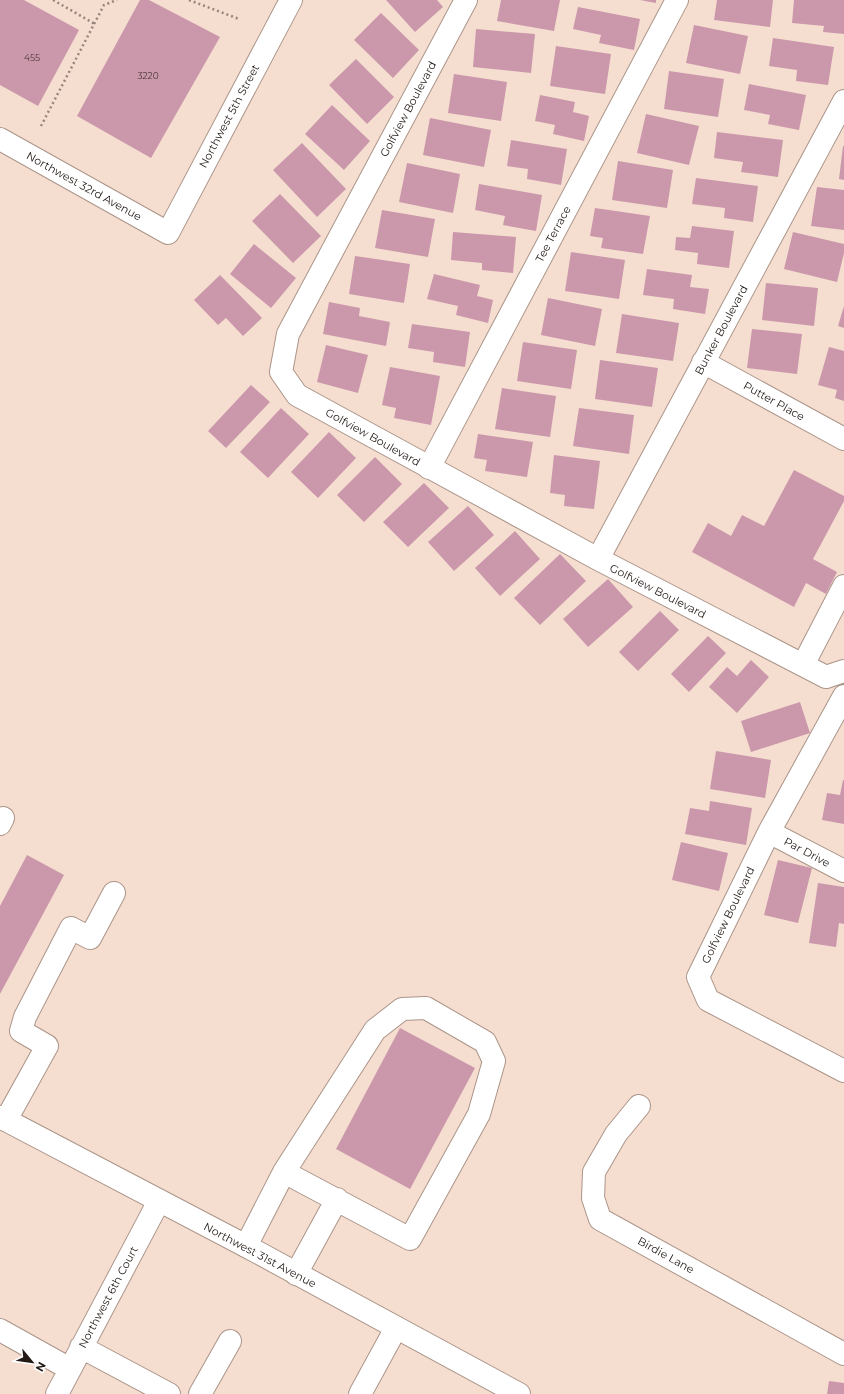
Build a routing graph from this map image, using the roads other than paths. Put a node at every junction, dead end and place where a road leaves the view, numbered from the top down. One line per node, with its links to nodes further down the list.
1 (291, 0): 6 (street, Northwest 5th Street)
2 (466, 0): 9 (street, Golfview Boulevard)
3 (677, 0): 9 (street, Tee Terrace)
4 (844, 101): 7 (street, Bunker Boulevard)
5 (0, 139): 6 (street, Northwest 32rd Avenue)
6 (168, 233)
7 (703, 362): 8 (street, Putter Place); 10 (street, Bunker Boulevard)
8 (844, 439)
9 (430, 468): 10 (street, Golfview Boulevard)
10 (598, 559): 12 (street, Golfview Boulevard)
11 (844, 586): 12 (street)
12 (803, 665): 13 (street, Golfview Boulevard)
13 (844, 670)
14 (844, 696): 15 (street, Golfview Boulevard)
15 (769, 832): 16 (street, Par Drive); 18 (street, Golfview Boulevard)
16 (844, 871)
17 (114, 893): 20 (street)
18 (844, 1071)
19 (639, 1106): 30 (street, Birdie Lane)
20 (3, 1118): 23 (street, Northwest 31st Avenue)
21 (284, 1172): 22 (street); 22 (street); 24 (street)
22 (337, 1199): 25 (street)
23 (159, 1201): 24 (street, Northwest 31st Avenue); 29 (street, Northwest 6th Court)
24 (246, 1246): 25 (street, Northwest 31st Avenue)
25 (296, 1274): 26 (street, Northwest 31st Avenue)
26 (396, 1328): 35 (street); 36 (street, Northwest 31st Avenue)
27 (0, 1330): 31 (street)
28 (230, 1341): 34 (street)
29 (82, 1347): 31 (street, Northwest 6th Court); 33 (street)
30 (844, 1354)
31 (70, 1369): 32 (street, Northwest 6th Court)
32 (57, 1394)
33 (169, 1394)
34 (200, 1394)
35 (360, 1394)
36 (519, 1394)

